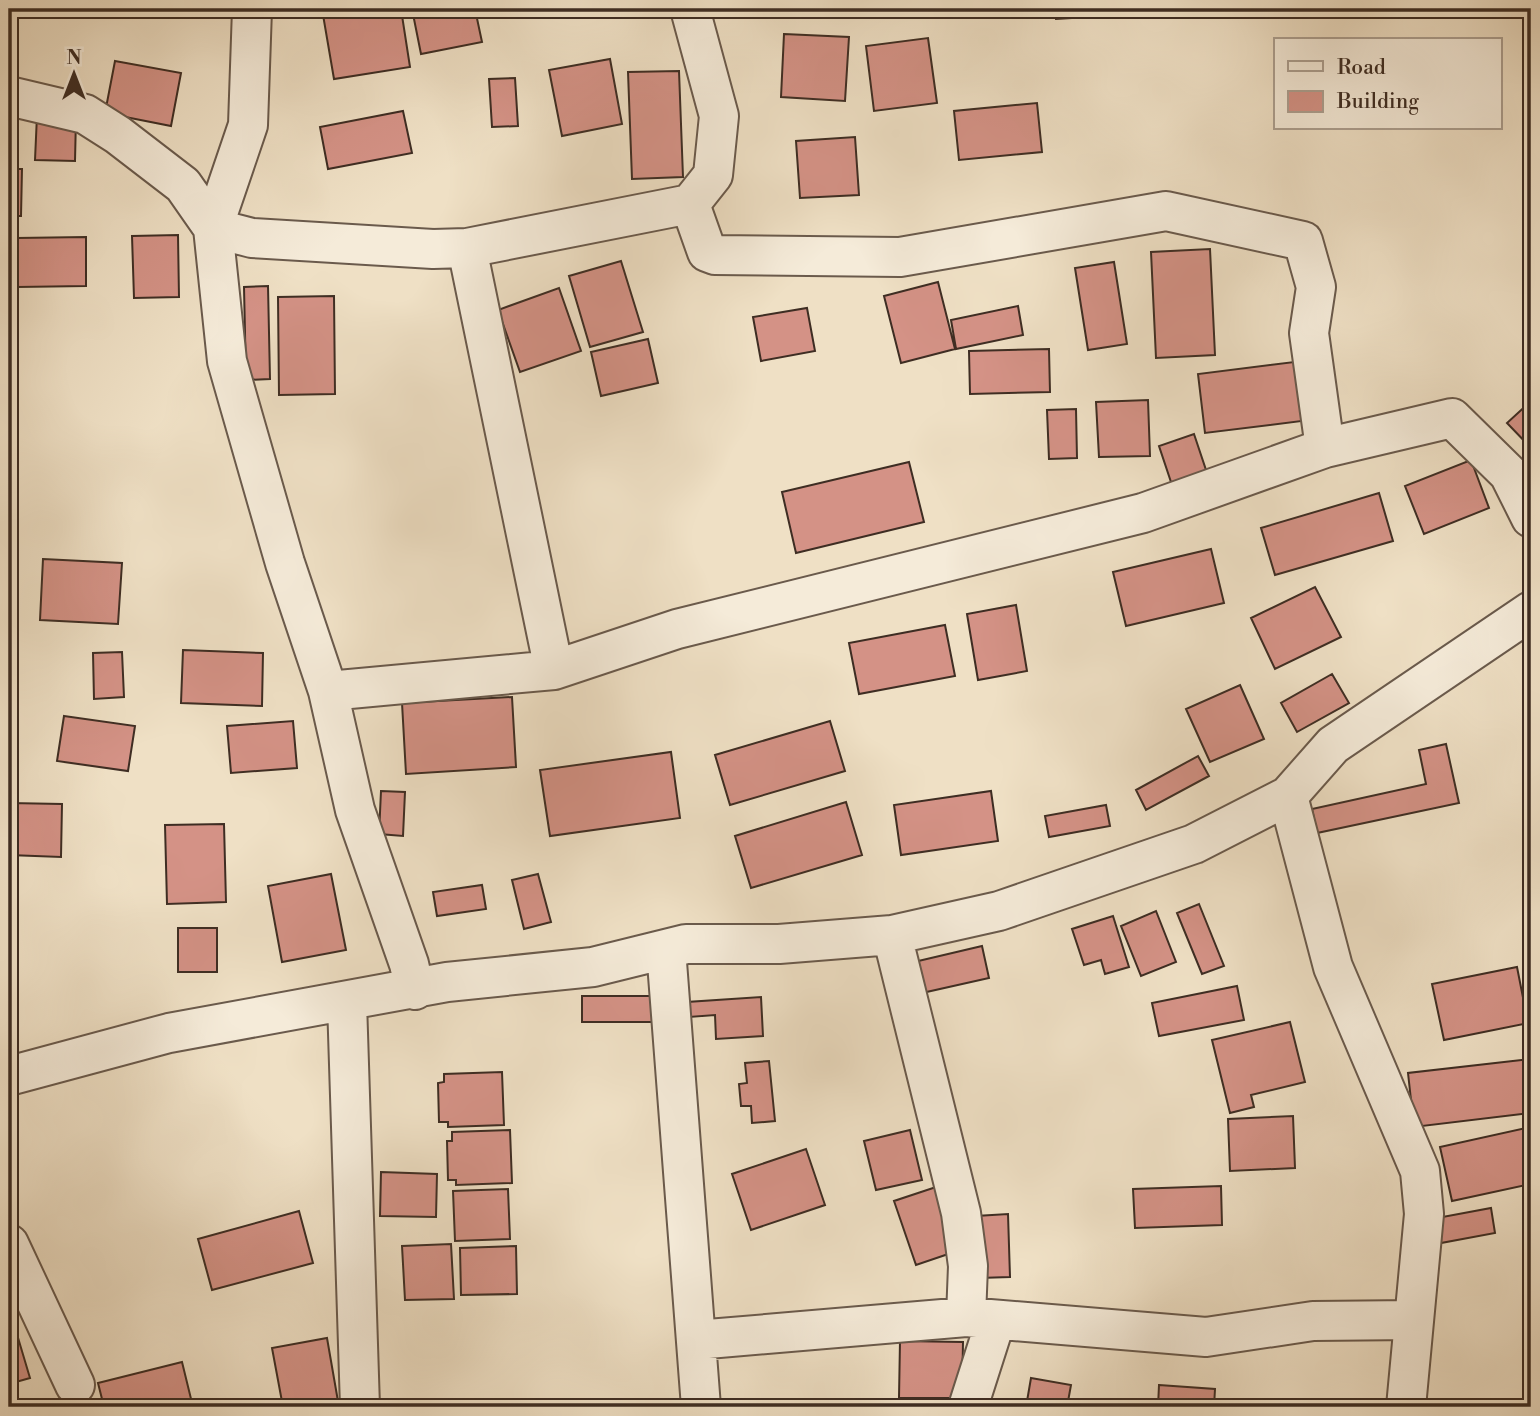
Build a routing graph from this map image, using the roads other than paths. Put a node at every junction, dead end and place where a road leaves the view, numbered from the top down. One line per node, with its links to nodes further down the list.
1 (252, 9): 5 (street)
2 (690, 9): 4 (street)
3 (9, 96): 5 (street)
4 (690, 204): 6 (street); 7 (street)
5 (213, 228): 6 (street); 11 (street)
6 (467, 248): 10 (street)
7 (1325, 448): 8 (street); 10 (street)
8 (1531, 518)
9 (1531, 611): 12 (street)
10 (554, 670): 11 (street)
11 (328, 691): 15 (street)
12 (1288, 796): 13 (street); 20 (street)
13 (892, 936): 14 (street); 19 (street)
14 (666, 948): 15 (street); 21 (street)
15 (415, 990): 16 (street)
16 (347, 1002): 17 (street); 23 (street)
17 (9, 1076)
18 (9, 1244): 22 (street)
19 (979, 1319): 20 (street); 21 (street); 25 (street)
20 (1413, 1320): 26 (street)
21 (696, 1340): 24 (street)
22 (75, 1385)
23 (360, 1407)
24 (701, 1407)
25 (968, 1407)
26 (1406, 1407)

